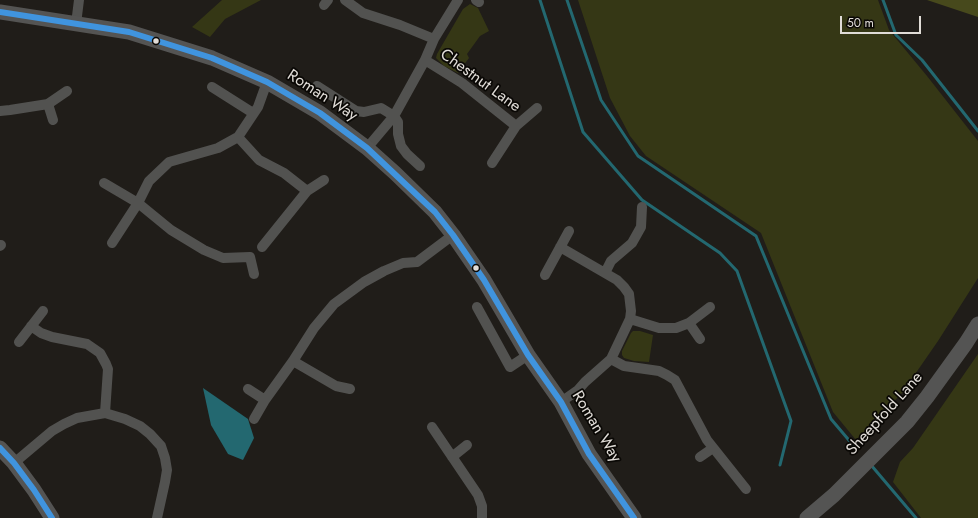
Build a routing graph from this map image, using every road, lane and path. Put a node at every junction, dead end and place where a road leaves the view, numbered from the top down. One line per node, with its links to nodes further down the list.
1 (80, 0): 5 (street)
2 (345, 0): 6 (street, Chestnut Lane)
3 (458, 0): 6 (street, Chestnut Lane)
4 (0, 12): 5 (street, Roman Way)
5 (76, 24): 8 (street, Roman Way)
6 (434, 39): 7 (street, Chestnut Lane)
7 (425, 60): 16 (street, Chestnut Lane); 18 (street, Chestnut Lane)
8 (267, 82): 15 (street); 20 (street, Roman Way)
9 (318, 86): 16 (street)
10 (212, 87): 15 (street)
11 (67, 91): 12 (street)
12 (48, 104): 14 (street); 17 (street)
13 (537, 108): 18 (street, Chestnut Lane)
14 (0, 111)
15 (253, 113): 19 (street)
16 (394, 116): 20 (street, Chestnut Lane); 22 (street)
17 (53, 120)
18 (516, 126): 21 (street, Chestnut Lane)
19 (238, 137): 25 (street); 26 (street)
20 (367, 148): 29 (street, Roman Way)
21 (492, 163)
22 (420, 166)
23 (324, 180): 25 (street)
24 (104, 182): 26 (street)
25 (307, 191): 31 (street)
26 (138, 203): 30 (street); 34 (street)
27 (642, 206): 33 (street)
28 (569, 231): 32 (street)
29 (453, 235): 45 (street, Roman Way); 47 (street)
30 (112, 243)
31 (262, 247)
32 (560, 248): 33 (street); 35 (street)
33 (605, 273): 39 (street)
34 (254, 274)
35 (545, 275)
36 (477, 307): 45 (street)
37 (710, 307): 40 (street)
38 (43, 311): 42 (street)
39 (630, 319): 40 (street); 46 (street)
40 (690, 323): 43 (street)
41 (978, 324): 66 (street, Sheepfold Lane)
42 (31, 326): 44 (street); 52 (street)
43 (700, 339)
44 (19, 342)
45 (528, 355): 51 (street, Roman Way)
46 (611, 359): 51 (street); 57 (street)
47 (293, 361): 49 (street); 50 (street)
48 (248, 389): 50 (street)
49 (350, 389)
50 (265, 400): 53 (street)
51 (561, 402): 62 (street, Roman Way)
52 (105, 413): 60 (street); 64 (street)
53 (254, 419)
54 (432, 427): 58 (street)
55 (467, 445): 58 (street)
56 (0, 448): 60 (street)
57 (713, 448): 59 (street); 61 (street)
58 (452, 457): 65 (street)
59 (700, 457)
60 (14, 463): 63 (street)
61 (746, 489)
62 (629, 516)
63 (52, 518)
64 (157, 518)
65 (483, 518)
66 (806, 518)

